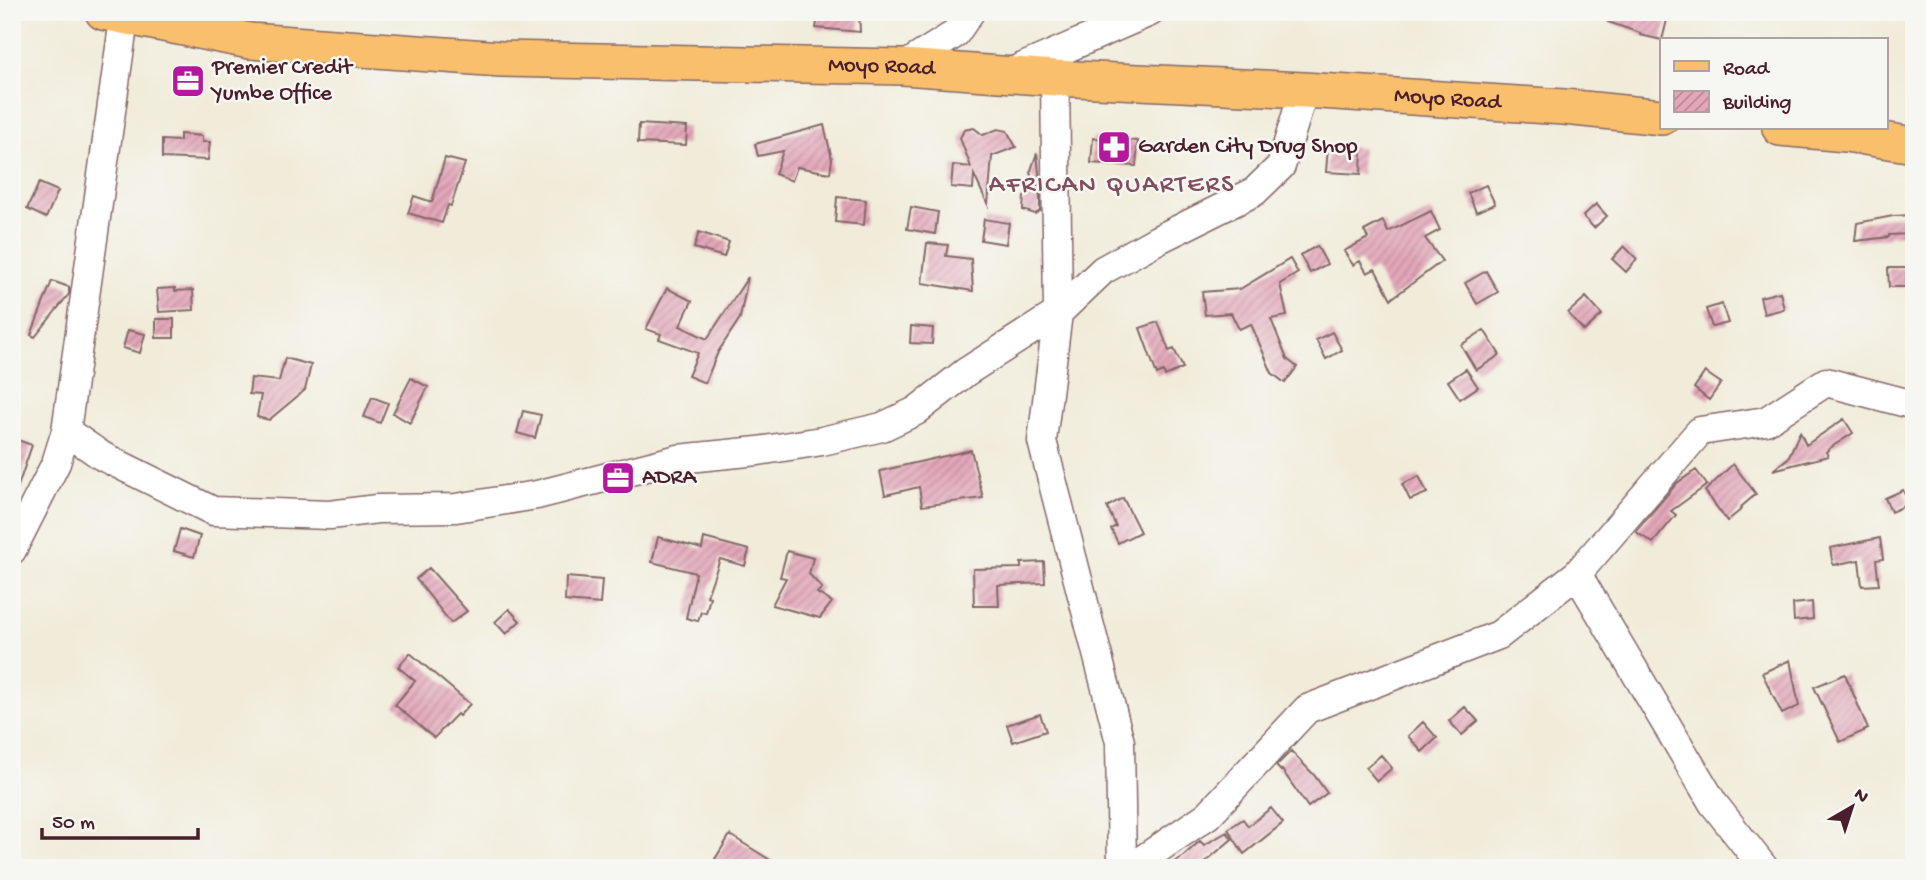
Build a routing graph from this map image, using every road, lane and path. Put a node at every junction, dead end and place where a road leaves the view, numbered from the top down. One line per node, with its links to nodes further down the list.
1 (971, 12): 4 (street)
2 (1150, 12): 5 (street)
3 (117, 14): 4 (main road, Moyo Road); 13 (street)
4 (903, 67): 5 (main road, Moyo Road)
5 (1004, 75): 6 (main road, Moyo Road)
6 (1055, 78): 7 (main road, Moyo Road); 11 (street)
7 (1304, 90): 8 (main road, Moyo Road); 11 (street)
8 (1660, 117)
9 (1802, 130): 10 (main road)
10 (1914, 145)
11 (1058, 313): 14 (street); 18 (street)
12 (1914, 405): 17 (street)
13 (66, 431): 14 (street); 15 (street)
14 (102, 456): 15 (street)
15 (56, 463): 16 (street)
16 (12, 550)
17 (1577, 574): 19 (street); 20 (street)
18 (1122, 868)
19 (1130, 868)
20 (1764, 868)

